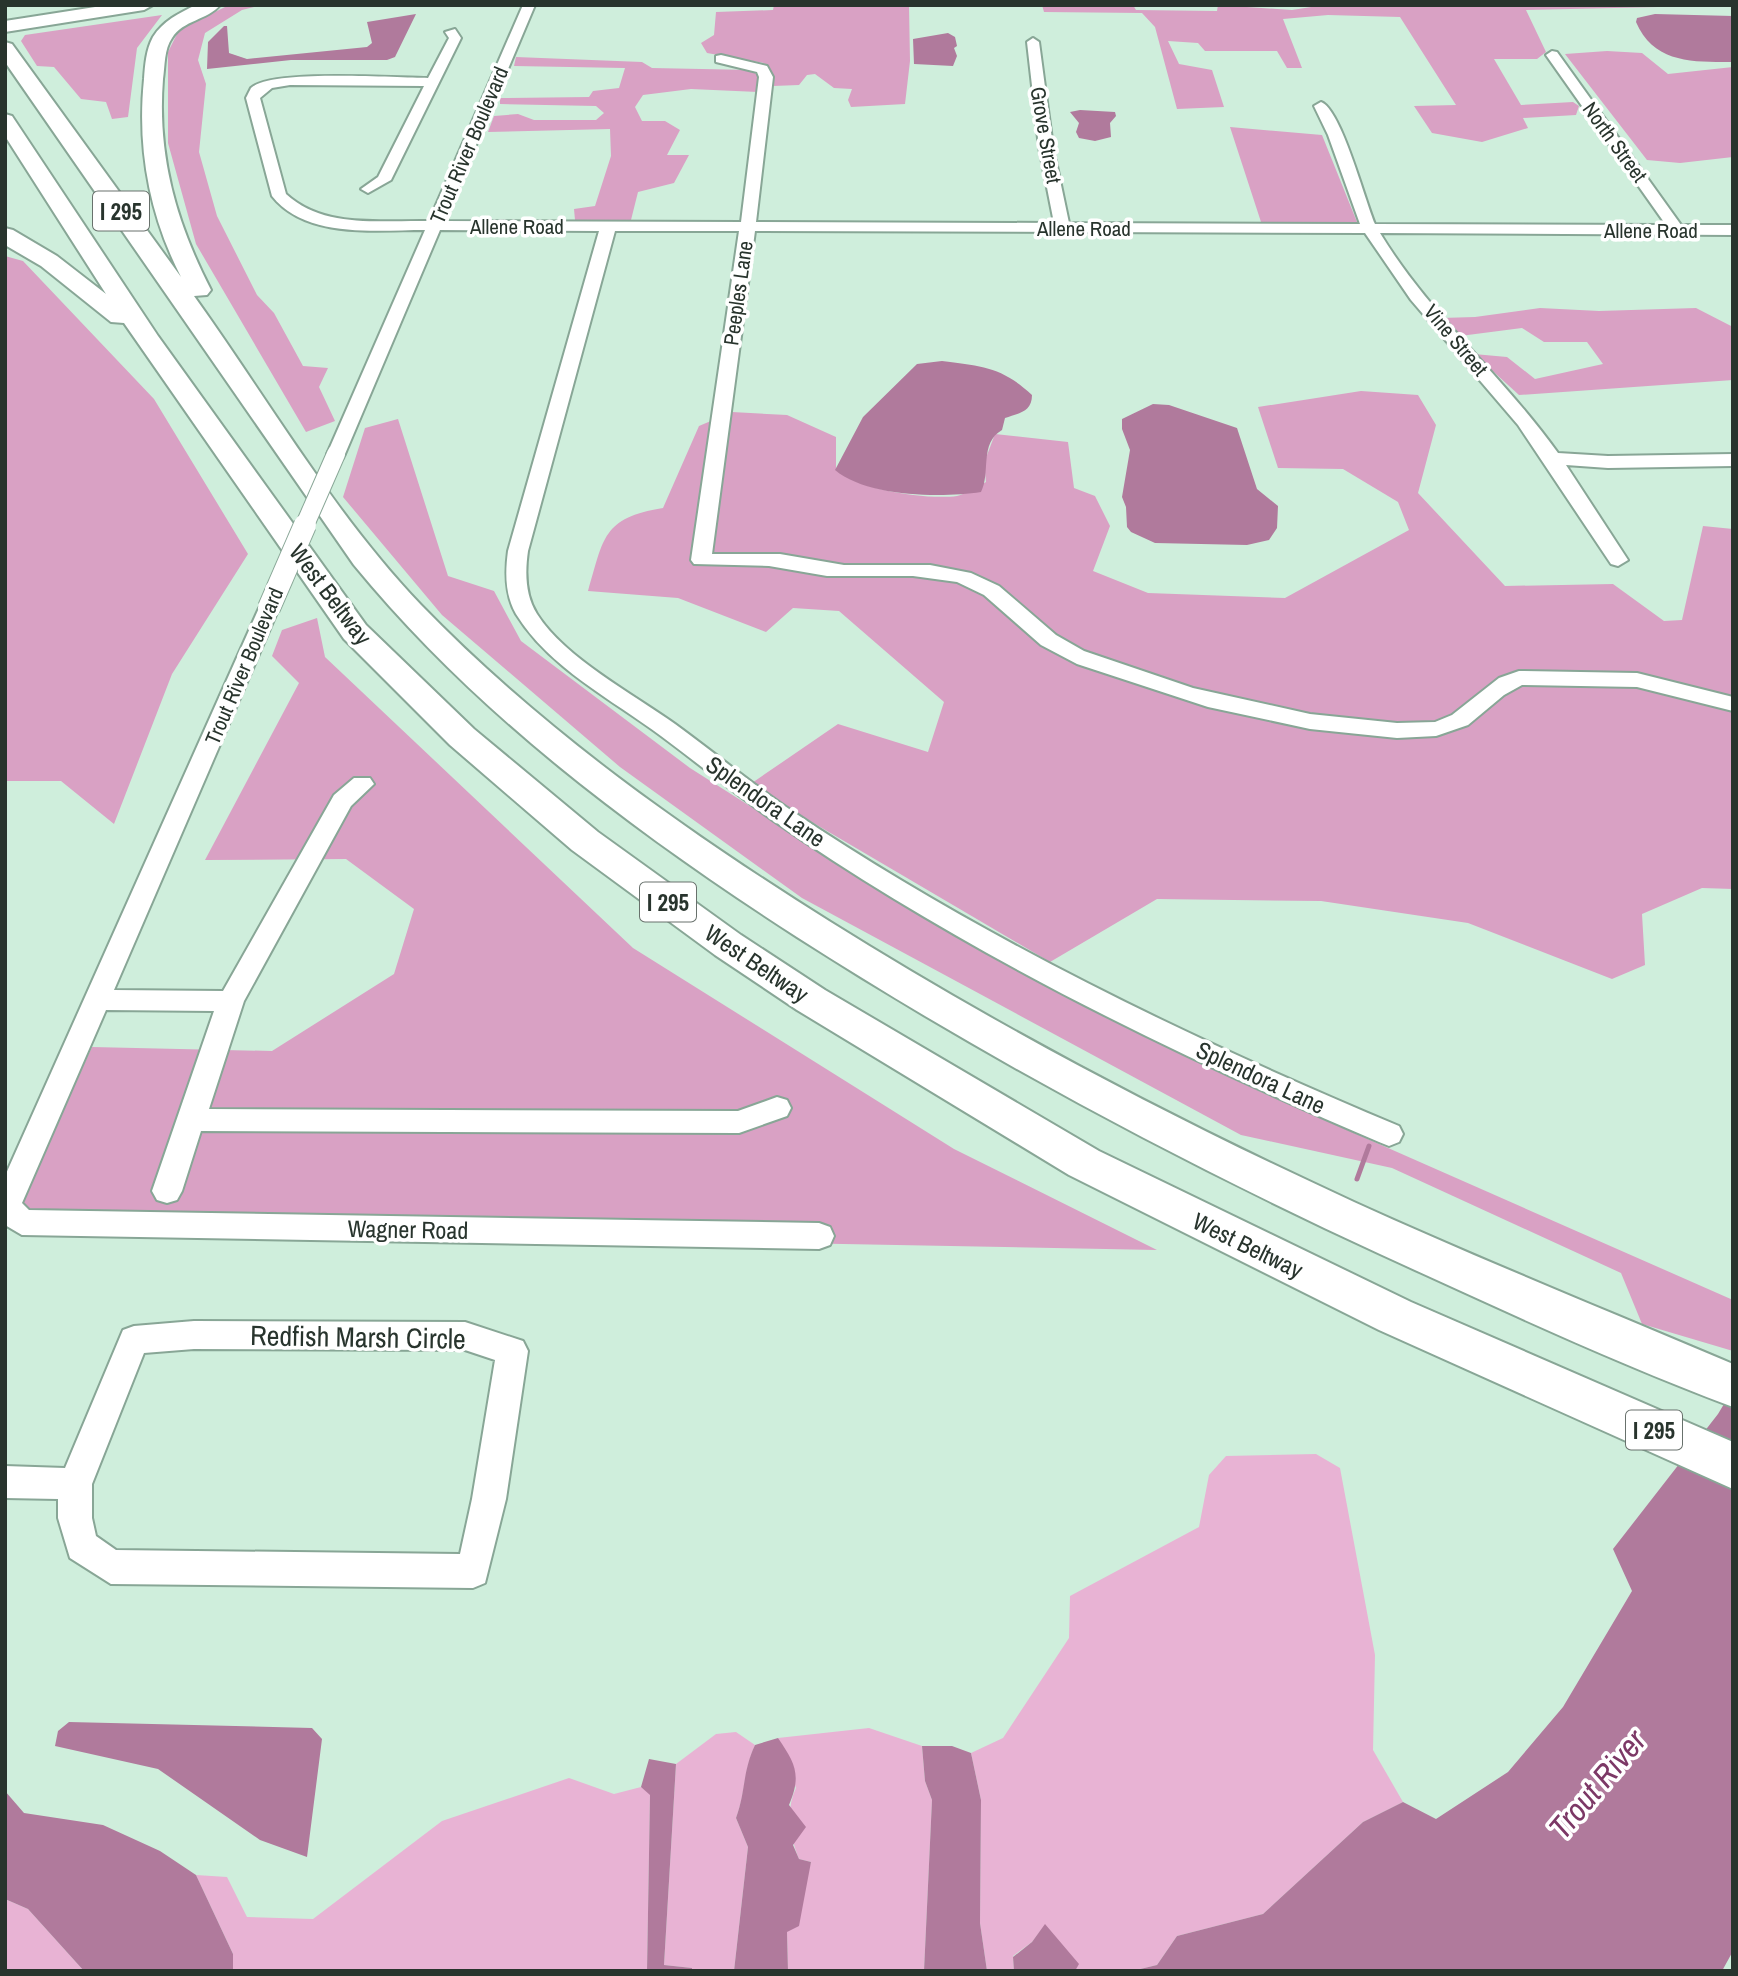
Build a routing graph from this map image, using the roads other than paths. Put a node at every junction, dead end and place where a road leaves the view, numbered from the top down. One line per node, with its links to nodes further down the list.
1 (83, 5): 6 (highway)
2 (105, 5): 6 (highway)
3 (144, 5): 8 (highway)
4 (211, 5): 27 (highway)
5 (529, 5): 18 (street, Trout River Boulevard)
6 (52, 13): 7 (highway)
7 (5, 20)
8 (5, 27)
9 (451, 32): 14 (street)
10 (1033, 42): 21 (street, Grove Street)
11 (5, 48): 27 (highway, West Beltway / I 295)
12 (1552, 55): 23 (street, North Street)
13 (721, 60): 20 (street, Peeples Lane)
14 (432, 82): 17 (street); 18 (street)
15 (1321, 106): 22 (street, Vine Street)
16 (5, 120): 26 (highway, West Beltway / I 295)
17 (368, 190)
18 (435, 226): 19 (street, Allene Road); 34 (street, Trout River Boulevard, bridge)
19 (608, 227): 20 (street, Allene Road); 38 (street, Splendora Lane)
20 (747, 227): 21 (street, Allene Road); 30 (street, Peeples Lane)
21 (1060, 228): 22 (street, Allene Road)
22 (1370, 229): 23 (street, Allene Road); 28 (street, Vine Street)
23 (1677, 230): 24 (street, Allene Road)
24 (1733, 230)
25 (5, 235): 26 (highway)
26 (147, 339): 43 (highway, West Beltway / I 295)
27 (237, 375): 42 (highway, West Beltway / I 295)
28 (1550, 458): 29 (street); 31 (street, Vine Street)
29 (1733, 460)
30 (701, 560): 32 (street)
31 (1618, 561)
32 (1733, 704)
33 (362, 784): 35 (street)
34 (99, 1000): 35 (street); 40 (street, Trout River Boulevard)
35 (231, 1001): 37 (street)
36 (777, 1108): 37 (street)
37 (191, 1120): 39 (street)
38 (1389, 1134)
39 (167, 1191)
40 (6, 1207): 41 (street, Wagner Road)
41 (819, 1236)
42 (1733, 1386)
43 (1733, 1466)
44 (5, 1482): 45 (street)
45 (75, 1484): 45 (street, Redfish Marsh Circle)

